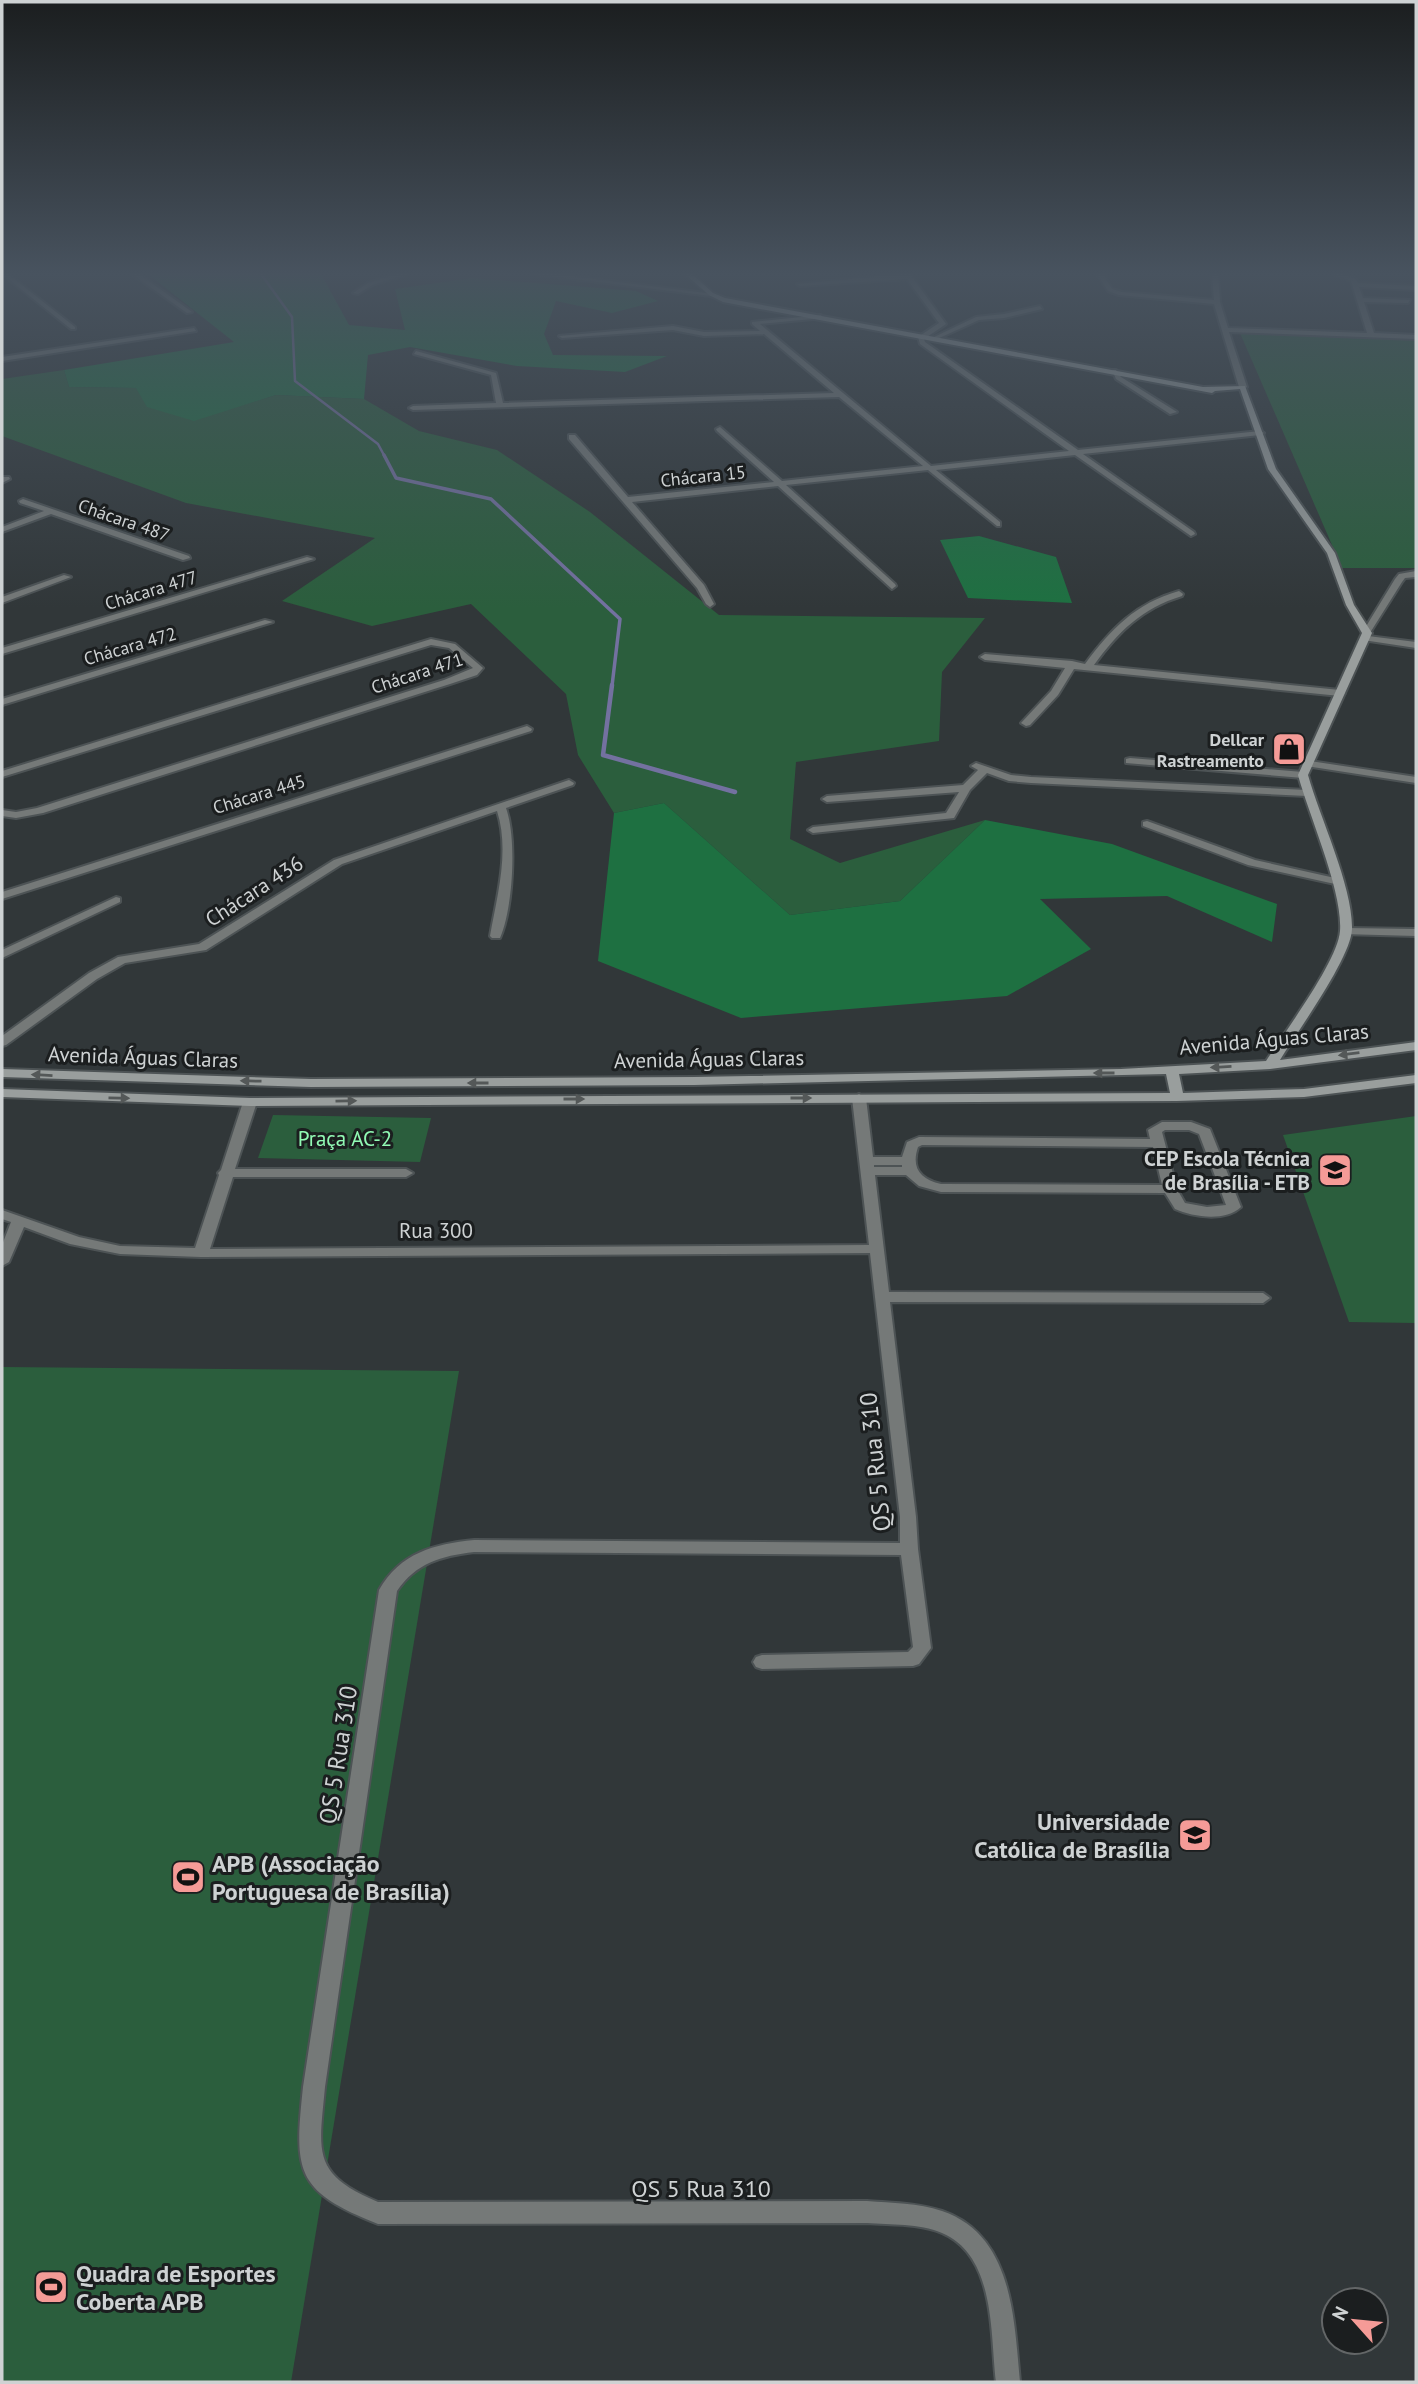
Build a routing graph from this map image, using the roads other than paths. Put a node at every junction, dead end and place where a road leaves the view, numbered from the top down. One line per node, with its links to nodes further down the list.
1 (496, 385): 10 (street)
2 (829, 385): 8 (street)
3 (981, 385): 16 (street)
4 (1130, 385): 12 (street)
5 (1185, 385): 7 (street)
6 (1243, 387): 7 (street); 9 (street)
7 (1204, 389): 9 (street)
8 (842, 395): 10 (street); 17 (street)
9 (1248, 403): 14 (street)
10 (500, 406): 11 (street)
11 (414, 408)
12 (1173, 412)
13 (720, 429): 18 (street, Chácara 15)
14 (1260, 433): 16 (street, Chácara 15); 34 (street)
15 (572, 437): 19 (street)
16 (1079, 452): 17 (street, Chácara 15); 24 (street)
17 (930, 468): 18 (street, Chácara 15); 22 (street)
18 (782, 484): 19 (street, Chácara 15); 29 (street, Chácara 15)
19 (627, 500): 32 (street)
20 (23, 501): 21 (street, Chácara 487)
21 (51, 511): 23 (street, Chácara 487); 25 (street, Chácara 487)
22 (997, 524)
23 (2, 530)
24 (1191, 534)
25 (186, 558)
26 (310, 559): 36 (street, Chácara 477)
27 (1416, 574): 34 (street)
28 (67, 577): 31 (street)
29 (892, 586)
30 (1179, 594): 39 (street)
31 (2, 600)
32 (710, 604)
33 (268, 622): 41 (street, Chácara 472)
34 (1367, 636): 35 (street); 40 (street)
35 (1416, 645)
36 (2, 651)
37 (985, 657): 38 (street)
38 (1072, 664): 39 (street); 42 (street)
39 (1089, 666): 40 (street)
40 (1340, 693): 45 (street)
41 (2, 702)
42 (1026, 723)
43 (527, 729): 58 (street, Chácara 445)
44 (1130, 761): 47 (street)
45 (1310, 764): 47 (street); 48 (street)
46 (2, 774): 54 (street, Chácara 471)
47 (1303, 775): 51 (street)
48 (1416, 780)
49 (569, 783): 53 (street, Chácara 436)
50 (966, 788): 51 (street); 52 (street); 56 (street)
51 (1307, 793): 57 (street)
52 (827, 799)
53 (500, 805): 62 (street); 64 (street, Chácara 436)
54 (2, 813)
55 (1147, 824): 57 (street)
56 (813, 830)
57 (1335, 881): 60 (street)
58 (2, 896)
59 (116, 900): 63 (street)
60 (1346, 932): 61 (street); 65 (street)
61 (1416, 933)
62 (496, 936)
63 (2, 954)
64 (2, 1042)
65 (1283, 1043): 67 (street); 68 (street)
66 (1416, 1046): 67 (street, Avenida Águas Claras, one-way to 67)
67 (1301, 1060): 68 (street, Avenida Águas Claras)
68 (1270, 1065): 69 (street, Avenida Águas Claras, one-way to 69)
69 (1172, 1069): 71 (street, Avenida Águas Claras, one-way to 71); 75 (street)
70 (2, 1073): 71 (street, Avenida Águas Claras, one-way to 70)
71 (83, 1078): 74 (street)
72 (1416, 1079): 75 (street, Avenida Águas Claras)
73 (2, 1093): 74 (street, Avenida Águas Claras)
74 (72, 1097): 77 (street, Avenida Águas Claras, one-way to 77)
75 (1177, 1097): 76 (street, Avenida Águas Claras)
76 (859, 1098): 77 (street, Avenida Águas Claras, one-way to 76); 79 (street, QS 5 Rua 310)
77 (250, 1102): 81 (street)
78 (1158, 1143): 80 (street); 83 (street); 83 (street)
79 (868, 1166): 80 (street); 86 (street, QS 5 Rua 310)
80 (908, 1166): 83 (street)
81 (225, 1173): 82 (street); 87 (street)
82 (406, 1173)
83 (1170, 1189)
84 (2, 1214): 85 (street, Rua 300)
85 (19, 1221): 87 (street, Rua 300); 88 (street)
86 (877, 1249): 87 (street, Rua 300); 89 (street, QS 5 Rua 310)
87 (201, 1253)
88 (2, 1262)
89 (882, 1297): 90 (street); 91 (street, QS 5 Rua 310)
90 (1263, 1298)
91 (909, 1549): 92 (street); 93 (street, QS 5 Rua 310)
92 (762, 1662)
93 (1008, 2382)

